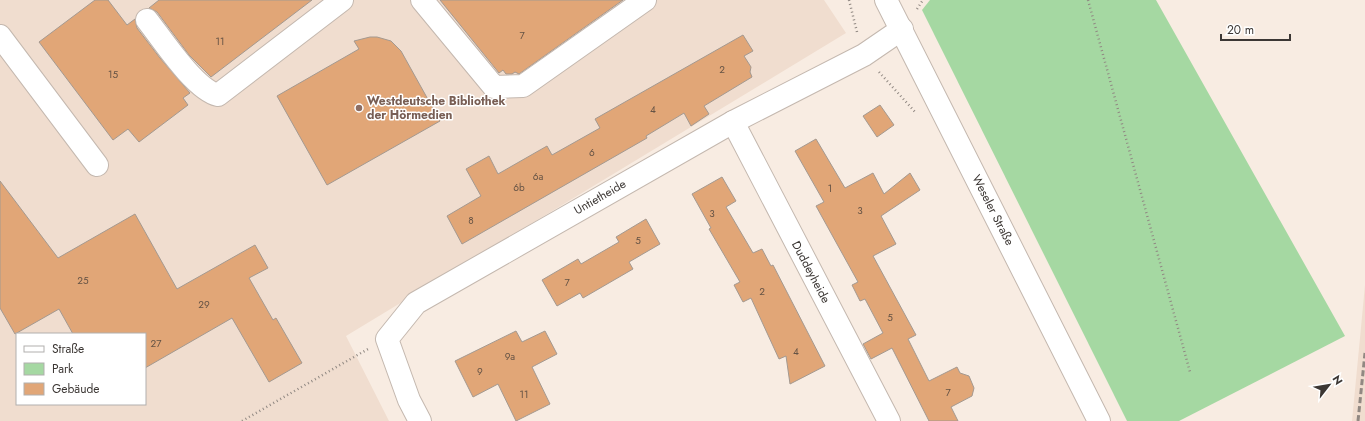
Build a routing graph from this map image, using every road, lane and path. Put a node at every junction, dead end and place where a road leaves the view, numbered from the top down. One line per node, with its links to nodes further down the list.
1 (342, 0): 7 (street)
2 (422, 0): 3 (street)
3 (645, 0)
4 (848, 0): 10 (path)
5 (886, 0): 8 (street, Weseler Straße)
6 (1088, 0): 15 (path)
7 (147, 20)
8 (902, 29): 10 (street, Untietheide); 19 (street, Weseler Straße)
9 (0, 36): 13 (street)
10 (864, 55): 11 (path); 12 (street, Untietheide)
11 (921, 119)
12 (733, 122): 14 (street, Untietheide); 18 (street, Duddeyheide)
13 (97, 164)
14 (387, 339): 16 (path); 17 (street)
15 (1190, 372)
16 (242, 421)
17 (420, 421)
18 (889, 421)
19 (1099, 421)

